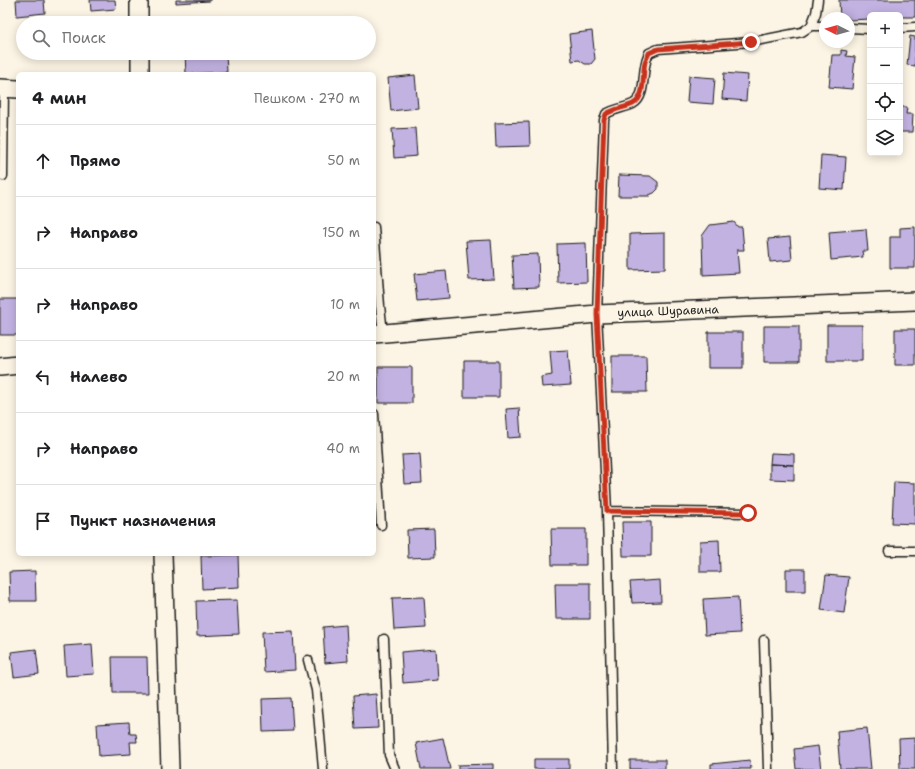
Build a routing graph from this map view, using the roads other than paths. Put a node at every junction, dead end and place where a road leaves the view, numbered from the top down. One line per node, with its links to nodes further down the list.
1 (139, 0): 3 (street)
2 (818, 0): 4 (lane)
3 (139, 16)
4 (811, 26): 5 (lane); 16 (lane)
5 (819, 26)
6 (915, 27): 8 (lane)
7 (855, 28): 9 (lane)
8 (903, 28)
9 (867, 29)
10 (140, 60): 11 (street)
11 (140, 72)
12 (7, 88): 13 (lane)
13 (3, 176)
14 (376, 253): 17 (lane)
15 (915, 301): 16 (street, улица Шуравина)
16 (597, 314): 17 (street, улица Шуравина); 21 (lane)
17 (379, 334)
18 (16, 365): 19 (street)
19 (0, 366)
20 (376, 446): 23 (lane)
21 (607, 511): 22 (lane); 33 (lane)
22 (748, 513)
23 (381, 525)
24 (889, 551): 25 (lane)
25 (915, 551)
26 (163, 556): 30 (street)
27 (384, 639): 32 (lane)
28 (764, 640): 34 (lane)
29 (308, 660): 31 (lane)
30 (170, 769)
31 (323, 769)
32 (395, 769)
33 (613, 769)
34 (768, 769)

